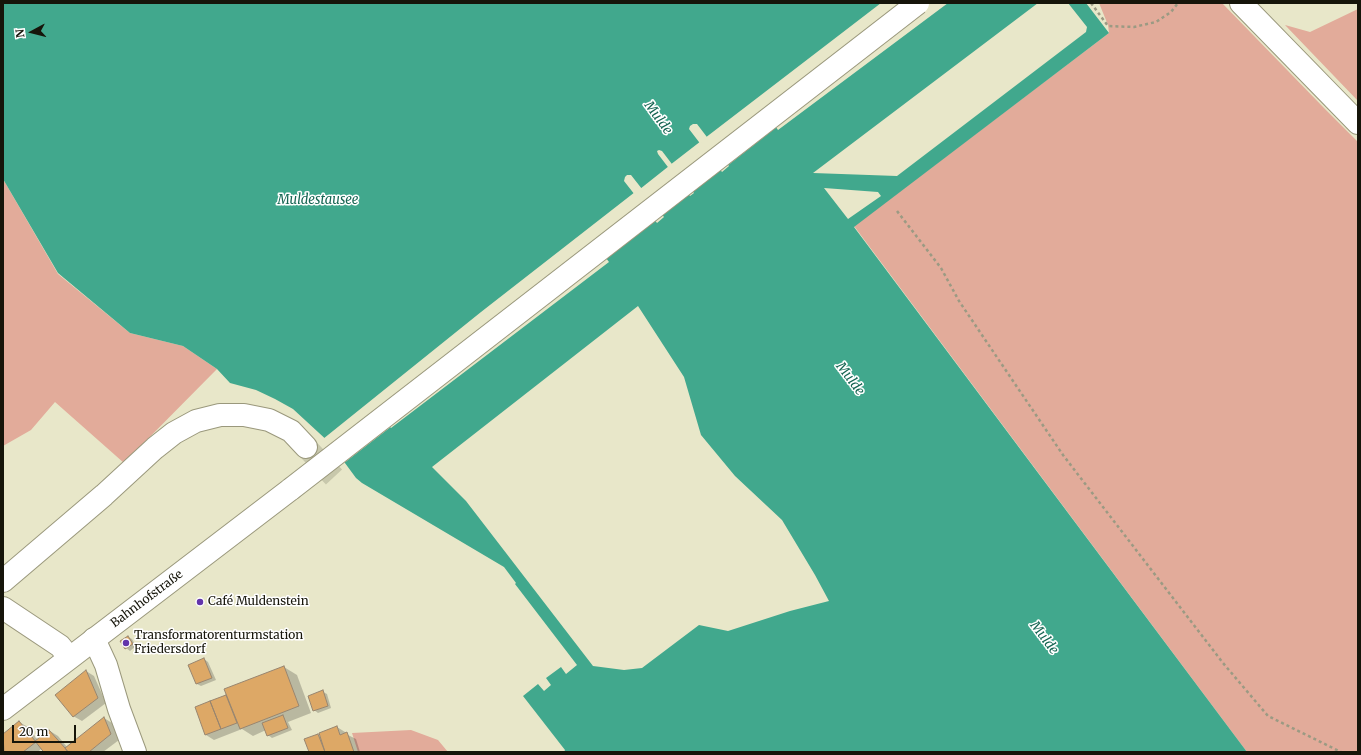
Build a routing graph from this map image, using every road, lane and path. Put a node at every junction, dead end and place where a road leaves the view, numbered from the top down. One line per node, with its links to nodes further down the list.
1 (918, 3): 10 (main road, Bahnhofstraße, bridge)
2 (1091, 3): 3 (path)
3 (1178, 3)
4 (1241, 3): 5 (main road)
5 (1358, 123)
6 (897, 211): 14 (path)
7 (306, 447): 8 (main road)
8 (3, 581)
9 (3, 608): 11 (main road)
10 (94, 639): 11 (main road, Bahnhofstraße); 13 (main road)
11 (70, 657): 12 (main road, Bahnhofstraße)
12 (3, 709)
13 (135, 752)
14 (1341, 752)

